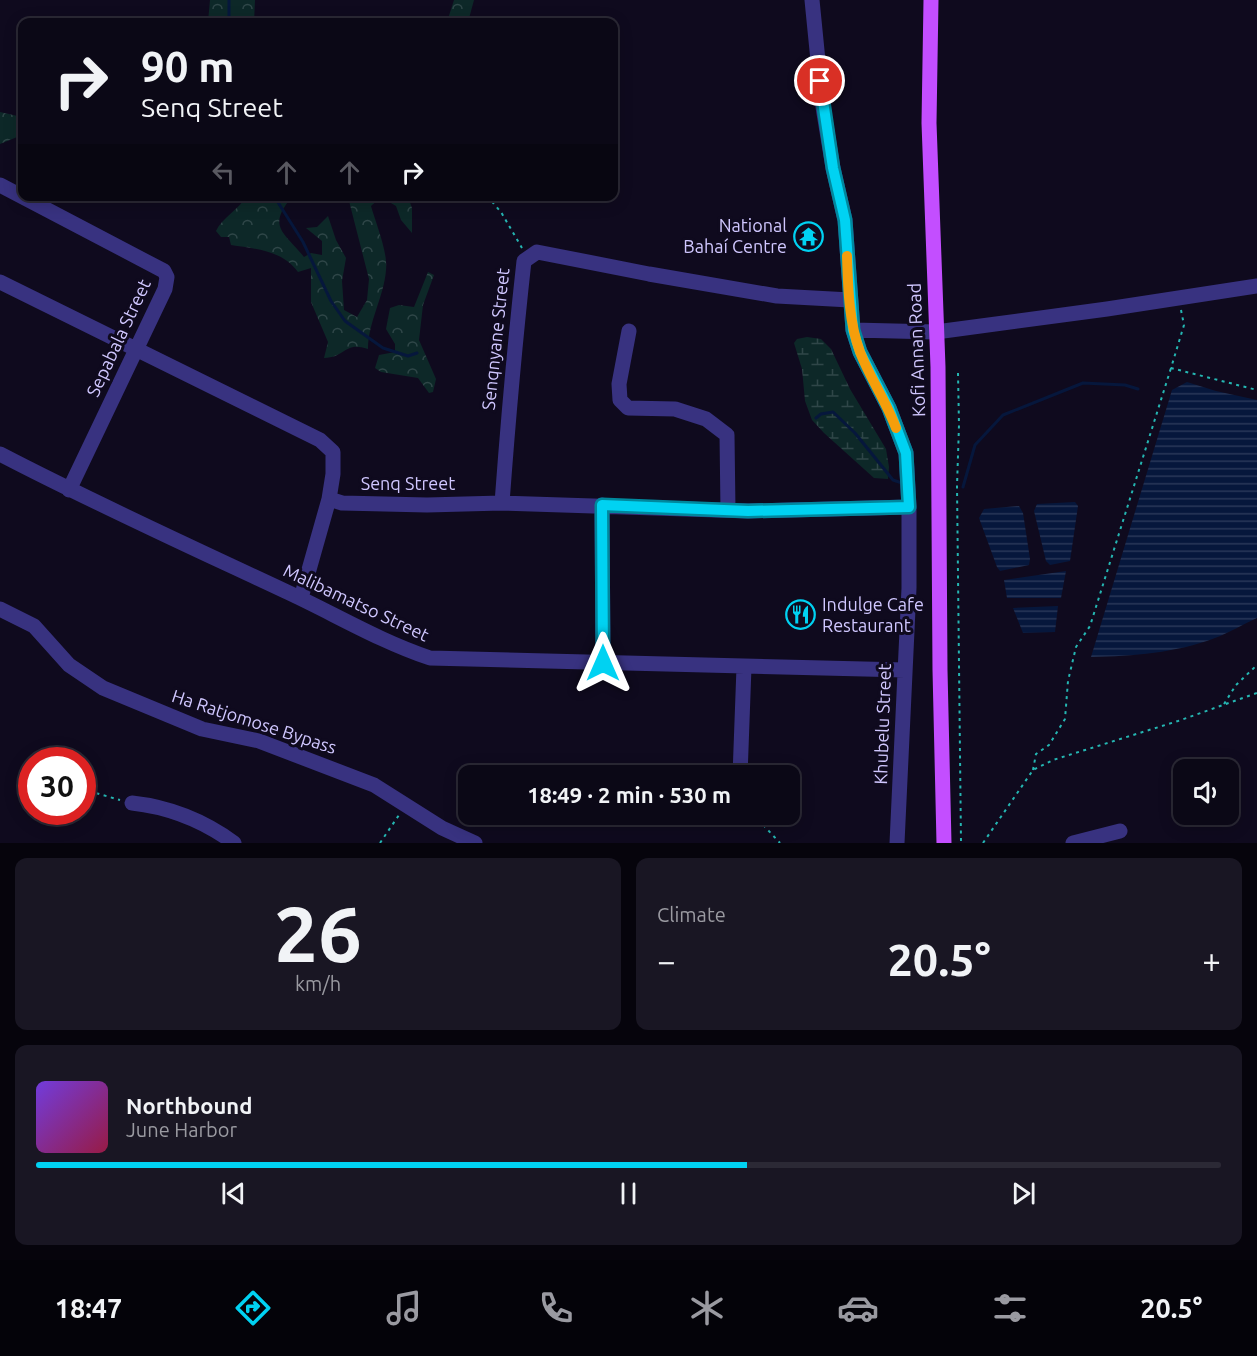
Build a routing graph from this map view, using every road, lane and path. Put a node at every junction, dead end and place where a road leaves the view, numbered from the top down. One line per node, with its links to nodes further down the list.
1 (812, 0): 11 (street, Khubelu Street)
2 (931, 0): 14 (main road, Kofi Annan Road)
3 (0, 185): 4 (street, Sepabala Street)
4 (18, 194)
5 (31, 201): 15 (street, Sepabala Street)
6 (491, 201): 7 (path)
7 (528, 258): 11 (street, Senqnyane Street); 22 (street, Senqnyane Street)
8 (0, 282): 15 (street)
9 (1257, 286): 10 (street)
10 (1179, 298): 14 (street); 16 (path)
11 (850, 300): 12 (street, Khubelu Street)
12 (853, 330): 14 (street); 24 (street, Khubelu Street)
13 (629, 331): 25 (street)
14 (936, 332): 46 (main road, Kofi Annan Road)
15 (136, 350): 20 (street, Sepabala Street); 21 (street)
16 (1171, 368): 18 (path); 35 (path)
17 (958, 373): 47 (path)
18 (1257, 390)
19 (0, 454): 20 (street, Malibamatso Street)
20 (69, 490): 26 (street, Malibamatso Street)
21 (329, 499): 22 (street, Senq Street); 26 (street)
22 (502, 503): 23 (street, Senq Street)
23 (602, 505): 25 (street, Senq Street); 28 (street)
24 (909, 507): 25 (street, Senq Street); 31 (street, Khubelu Street)
25 (728, 510)
26 (301, 598): 28 (street, Malibamatso Street)
27 (0, 609): 38 (street, Ha Ratjomose Bypass)
28 (603, 663): 30 (street, Malibamatso Street)
29 (1257, 665): 33 (path)
30 (744, 667): 31 (street, Malibamatso Street); 34 (street)
31 (904, 670): 45 (street, Khubelu Street)
32 (1257, 693): 33 (path)
33 (1224, 704): 35 (path)
34 (740, 765)
35 (1033, 770): 48 (path)
36 (96, 793): 37 (path)
37 (132, 802): 41 (street)
38 (406, 805): 42 (path); 43 (street, Ha Ratjomose Bypass)
39 (763, 825): 44 (path)
40 (1120, 831): 49 (street)
41 (234, 843)
42 (380, 843)
43 (475, 843)
44 (780, 843)
45 (897, 843)
46 (944, 843)
47 (961, 843)
48 (983, 843)
49 (1073, 843)

